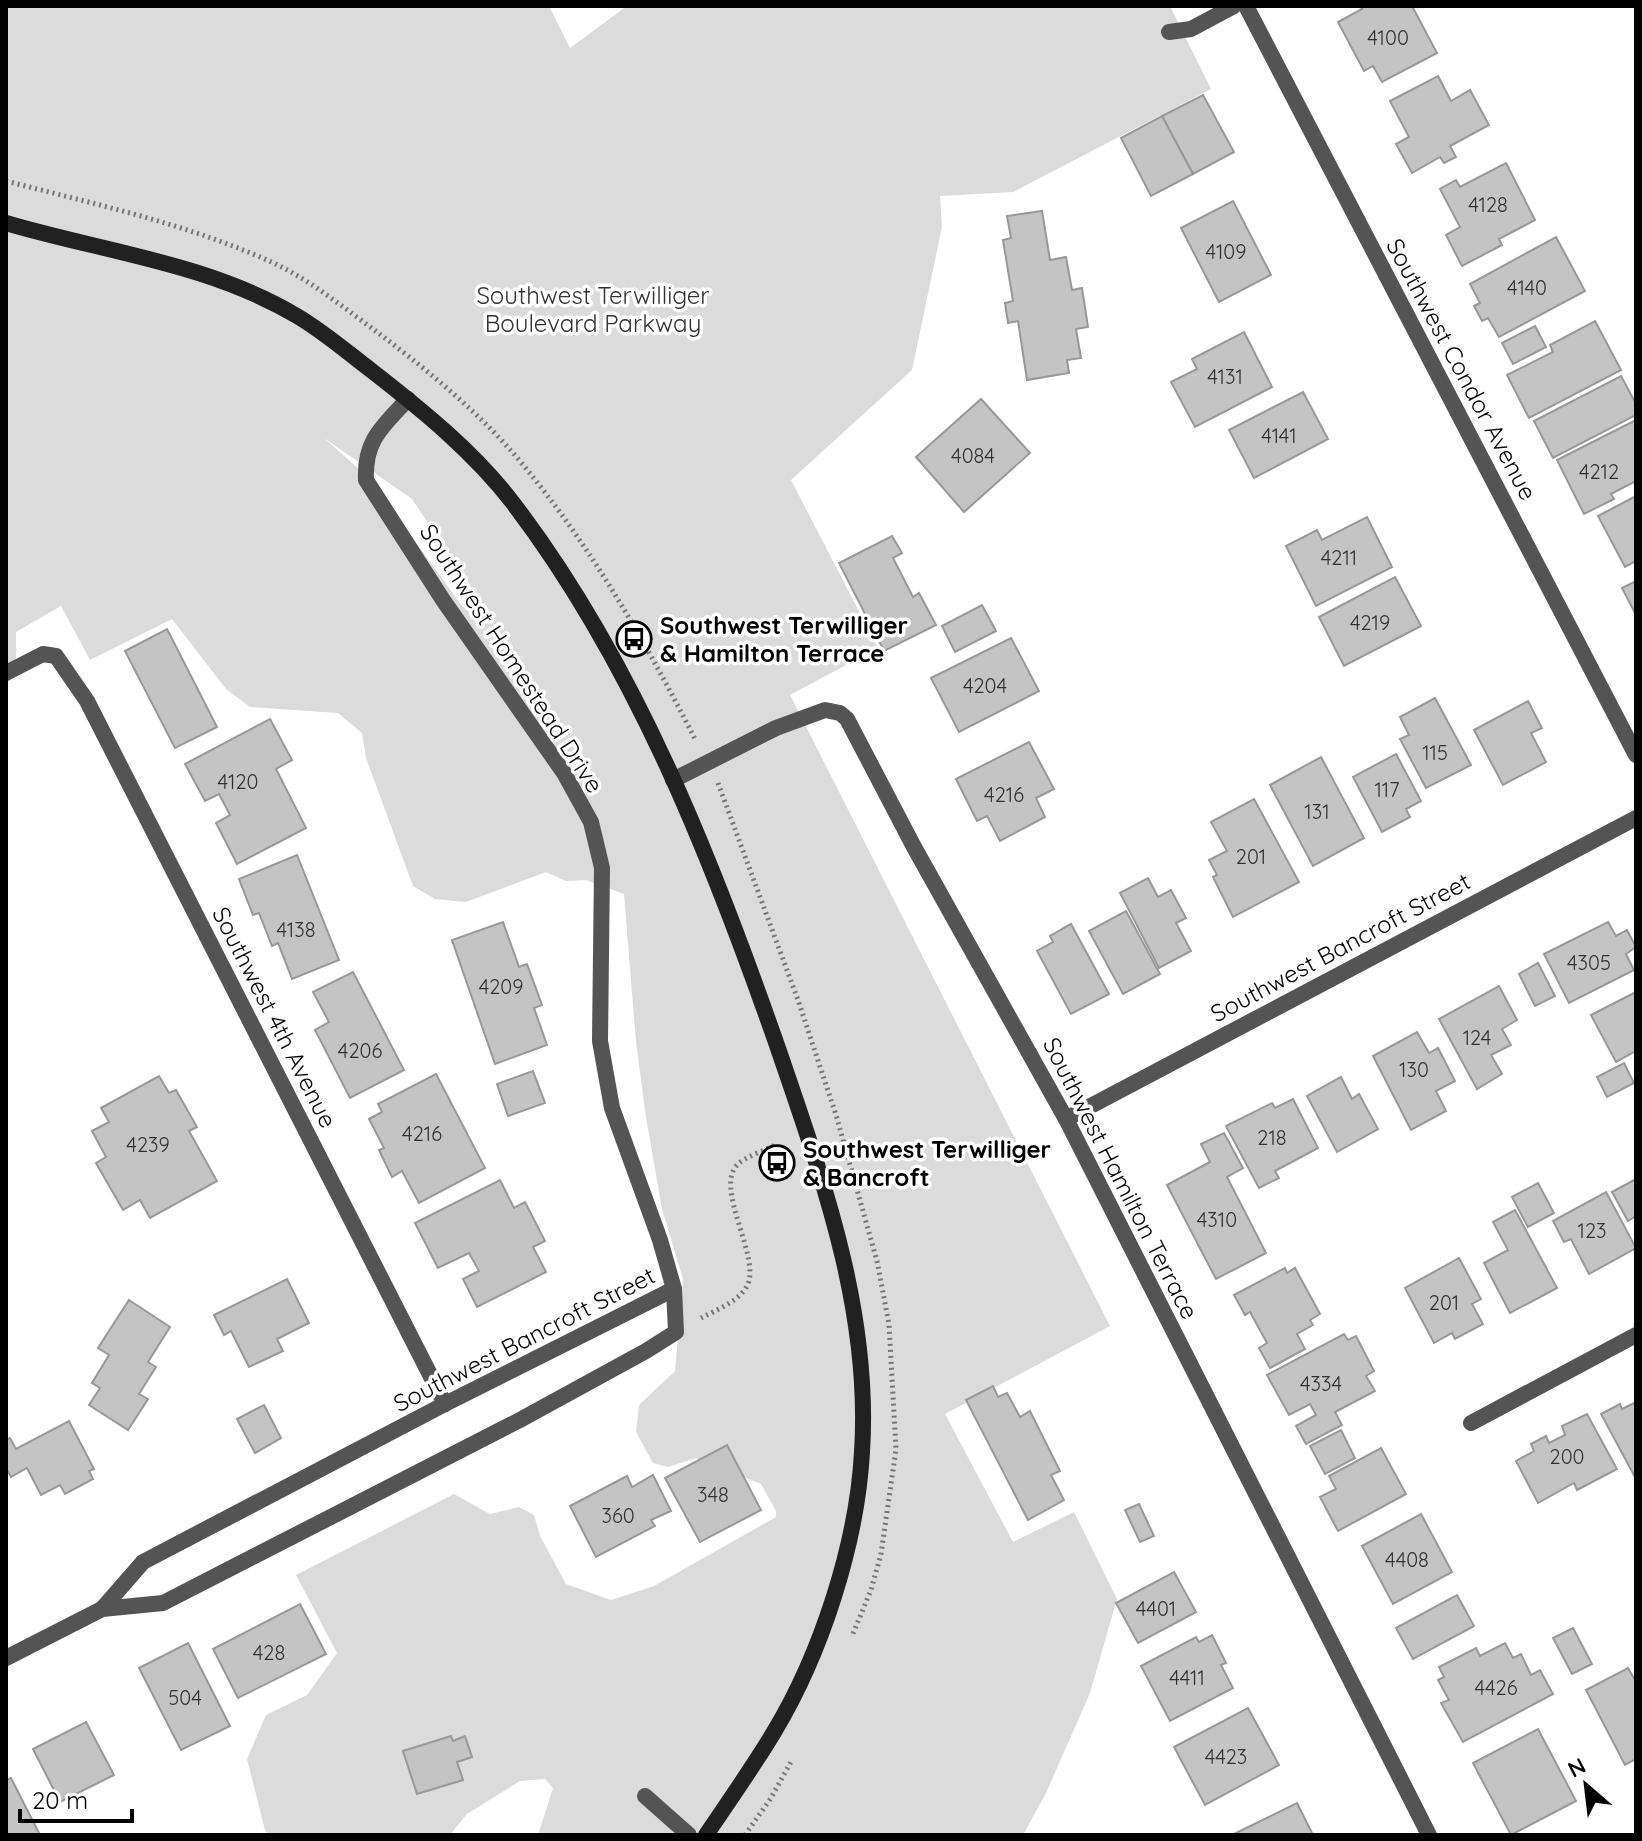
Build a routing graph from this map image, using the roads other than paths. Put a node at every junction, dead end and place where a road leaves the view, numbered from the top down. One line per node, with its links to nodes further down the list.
1 (1234, 6): 3 (street)
2 (1246, 6): 7 (street, Southwest Condor Avenue)
3 (1169, 32)
4 (6, 223): 5 (main road)
5 (408, 399): 8 (main road); 11 (street, Southwest Homestead Drive)
6 (6, 673): 13 (street, Southwest 4th Avenue)
7 (1636, 755)
8 (673, 780): 10 (street, Southwest Hamilton Terrace); 19 (main road)
9 (1636, 818): 10 (street, Southwest Bancroft Street)
10 (1066, 1119): 20 (street, Southwest Hamilton Terrace)
11 (674, 1289): 13 (street, Southwest Bancroft Street); 15 (street, Southwest Bancroft Street)
12 (1636, 1335): 14 (street)
13 (445, 1404): 15 (street, Southwest Bancroft Street)
14 (1471, 1423)
15 (102, 1609): 16 (street, Southwest Bancroft Street)
16 (6, 1658)
17 (645, 1796): 18 (street)
18 (689, 1835)
19 (706, 1835)
20 (1429, 1835)

